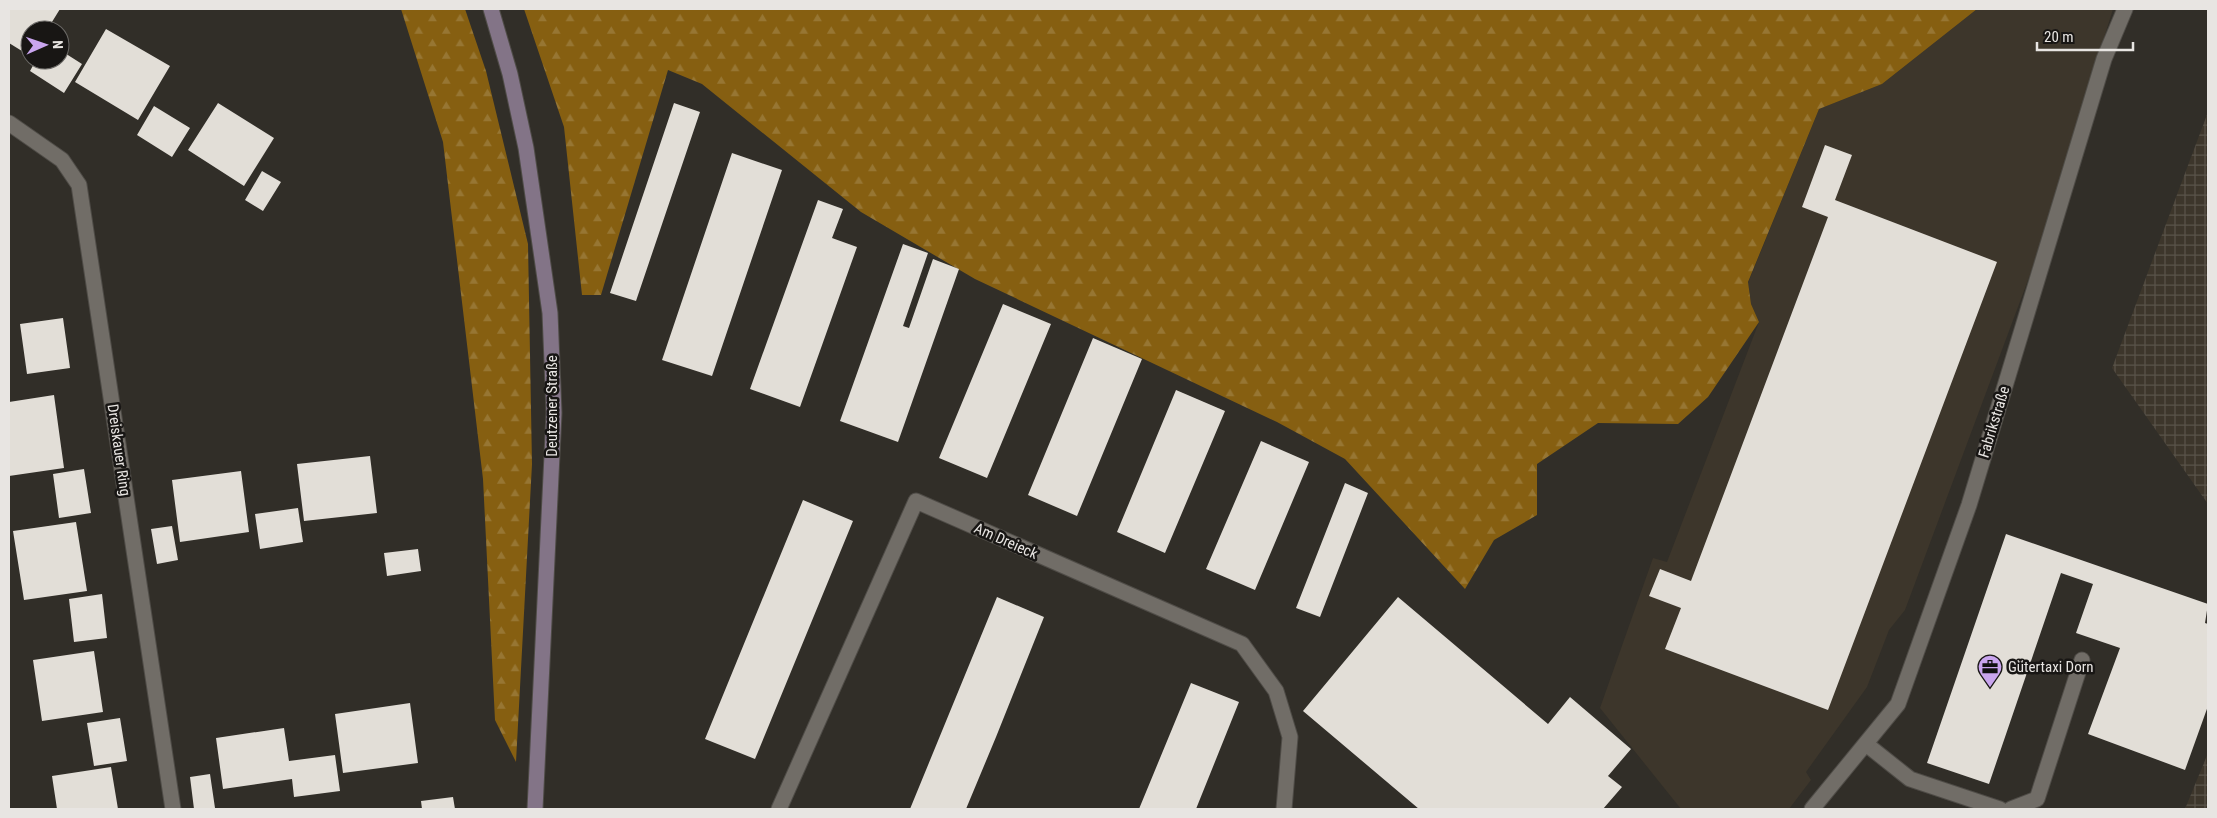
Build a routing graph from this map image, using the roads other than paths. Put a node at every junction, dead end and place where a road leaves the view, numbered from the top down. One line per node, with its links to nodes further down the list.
1 (491, 9): 7 (main road, Deutzener Straße)
2 (2125, 9): 5 (street, Fabrikstraße)
3 (9, 123): 6 (street, Dreiskauer Ring)
4 (2082, 660): 12 (street)
5 (1866, 744): 10 (street, Fabrikstraße); 11 (street)
6 (173, 809)
7 (535, 809)
8 (778, 809): 9 (street, Am Dreieck)
9 (1284, 809)
10 (1812, 809)
11 (2000, 809)
12 (2011, 809)

